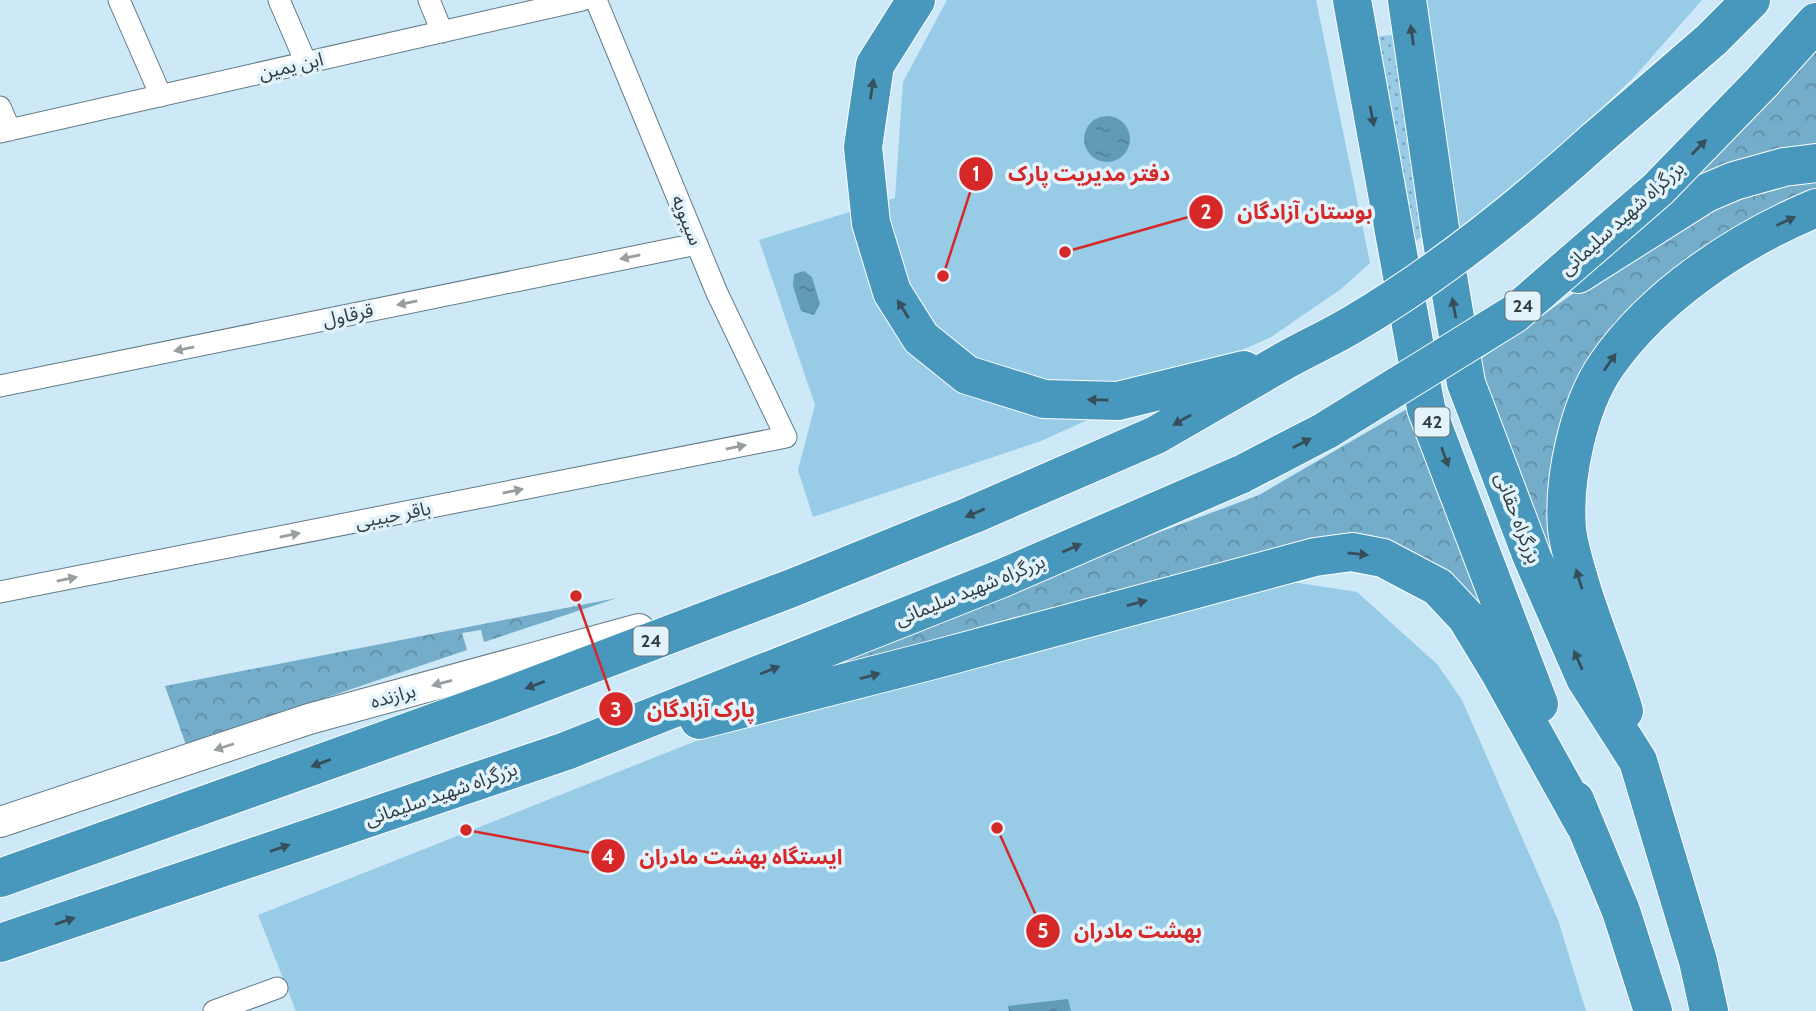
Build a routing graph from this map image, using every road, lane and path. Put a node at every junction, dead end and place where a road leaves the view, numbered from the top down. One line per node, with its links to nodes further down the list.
1 (119, 0): 16 (street)
2 (279, 0): 15 (street)
3 (429, 0): 13 (street)
4 (582, 0): 13 (street, ابن یمین)
5 (596, 0): 22 (street, سیبویه)
6 (916, 0): 24 (highway, one-way to 6)
7 (1329, 0): 14 (highway)
8 (1352, 0): 14 (highway, 42)
9 (1407, 0): 30 (highway, بزرگراه حقانی / 42, one-way to 9)
10 (1717, 0): 19 (highway)
11 (1751, 0): 19 (highway, 24)
12 (1816, 22): 23 (highway, بزرگراه شهید سلیمانی / 24, one-way to 12, bridge)
13 (442, 32): 15 (street, ابن یمین)
14 (1361, 60): 32 (highway, 42, one-way to 32)
15 (306, 63): 16 (street, ابن یمین)
16 (161, 96): 18 (street, ابن یمین)
17 (0, 107): 18 (street)
18 (5, 131)
19 (1593, 142): 24 (highway, 24, bridge)
20 (1816, 163): 23 (highway)
21 (1816, 208): 30 (highway, one-way to 21)
22 (697, 244): 25 (street, قرقاول, one-way to 25); 26 (street, سیبویه)
23 (1514, 314): 29 (highway, بزرگراه شهید سلیمانی / 24, one-way to 23, bridge)
24 (1284, 361): 27 (highway, 24, one-way to 27)
25 (0, 386)
26 (786, 437): 28 (street, باقر حبیبی, one-way to 26)
27 (792, 588): 31 (main road, برازنده, one-way to 31); 33 (highway, 24, one-way to 33)
28 (0, 593)
29 (566, 751): 32 (highway, one-way to 32); 34 (highway, بزرگراه شهید سلیمانی / 24, one-way to 29)
30 (1638, 761): 38 (highway, بزرگراه حقانی / 42)
31 (0, 822)
32 (1584, 824): 37 (highway, 42)
33 (0, 878)
34 (0, 943)
35 (277, 988): 36 (street)
36 (214, 1011)
37 (1653, 1011)
38 (1709, 1011)

